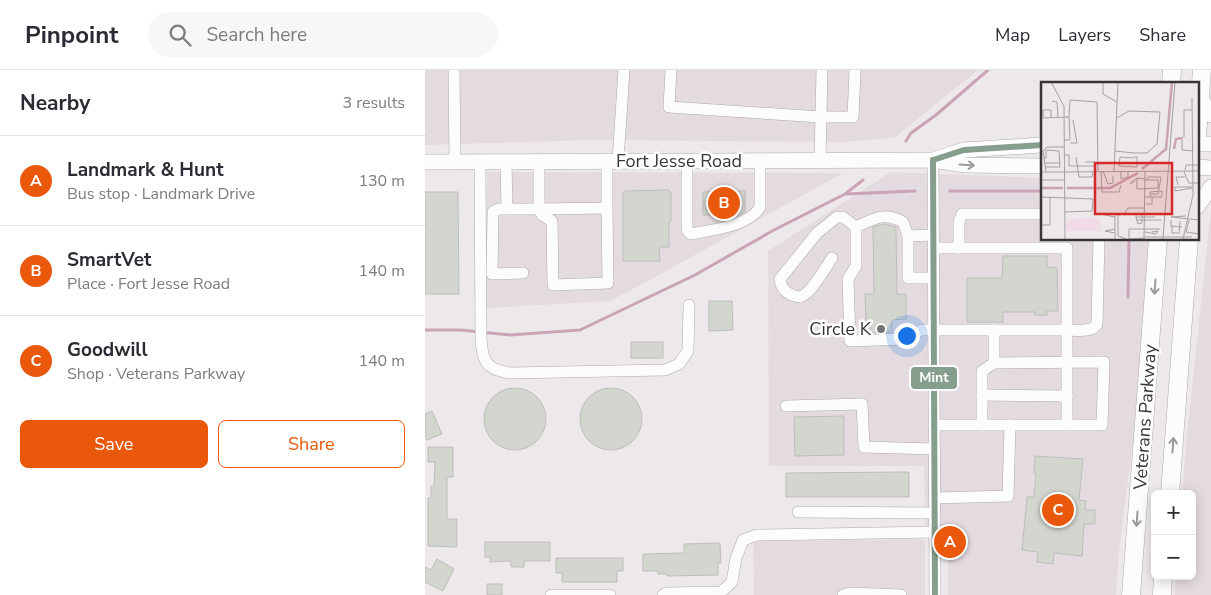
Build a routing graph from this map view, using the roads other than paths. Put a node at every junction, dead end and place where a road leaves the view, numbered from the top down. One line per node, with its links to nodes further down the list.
1 (454, 70): 20 (street)
2 (624, 70): 17 (street)
3 (671, 70): 10 (street)
4 (822, 70): 10 (street)
5 (855, 70): 10 (street)
6 (1202, 70): 7 (highway)
7 (1200, 97): 8 (highway); 9 (main road)
8 (1199, 110)
9 (1211, 115)
10 (821, 117): 13 (street)
11 (1041, 145): 14 (main road, Fort Jesse Road)
12 (760, 160): 13 (main road, Fort Jesse Road); 18 (main road, Fort Jesse Road); 18 (street)
13 (820, 160): 14 (main road, Fort Jesse Road)
14 (933, 160): 22 (main road, Fort Jesse Road, one-way to 22); 30 (street)
15 (505, 161): 16 (main road, Fort Jesse Road); 21 (main road, Fort Jesse Road); 26 (street)
16 (539, 161): 17 (main road, Fort Jesse Road); 27 (street)
17 (613, 161): 18 (main road, Fort Jesse Road); 25 (street)
18 (687, 161)
19 (425, 162): 20 (main road, Fort Jesse Road)
20 (455, 162): 21 (main road, Fort Jesse Road)
21 (480, 162): 41 (street)
22 (1041, 166)
23 (1211, 187): 24 (main road)
24 (1199, 204)
25 (607, 208): 27 (street); 27 (street)
26 (507, 209): 27 (street); 39 (street)
27 (539, 209)
28 (1041, 214): 37 (street)
29 (856, 227): 31 (street); 38 (street); 42 (street)
30 (933, 235): 31 (street); 36 (street)
31 (907, 236): 40 (street)
32 (1099, 240): 44 (street)
33 (1158, 240): 67 (highway, Veterans Parkway, one-way to 67)
34 (1189, 240): 55 (highway, Veterans Parkway, one-way to 34)
35 (1067, 243): 37 (street); 44 (street)
36 (933, 248): 37 (street); 40 (street)
37 (959, 248)
38 (832, 258)
39 (523, 273)
40 (933, 278): 42 (street)
41 (689, 304)
42 (934, 330): 43 (street); 50 (street)
43 (994, 330): 44 (street); 46 (street)
44 (1067, 330): 45 (street)
45 (1067, 362): 46 (street); 48 (street); 53 (street)
46 (994, 363): 47 (street)
47 (982, 395): 48 (street); 51 (street)
48 (1067, 396): 53 (street)
49 (786, 406): 54 (street)
50 (934, 425): 51 (street); 54 (street)
51 (981, 425): 52 (street)
52 (1010, 425): 53 (street); 56 (street)
53 (1067, 425)
54 (934, 449): 56 (street)
55 (1170, 490)
56 (935, 498): 58 (street)
57 (798, 512): 58 (street)
58 (935, 513): 59 (street)
59 (935, 532): 63 (street); 66 (street)
60 (1163, 580): 68 (highway)
61 (551, 595): 62 (street)
62 (610, 595)
63 (663, 595)
64 (843, 595): 65 (street)
65 (901, 595)
66 (935, 595)
67 (1131, 595)
68 (1162, 595)

